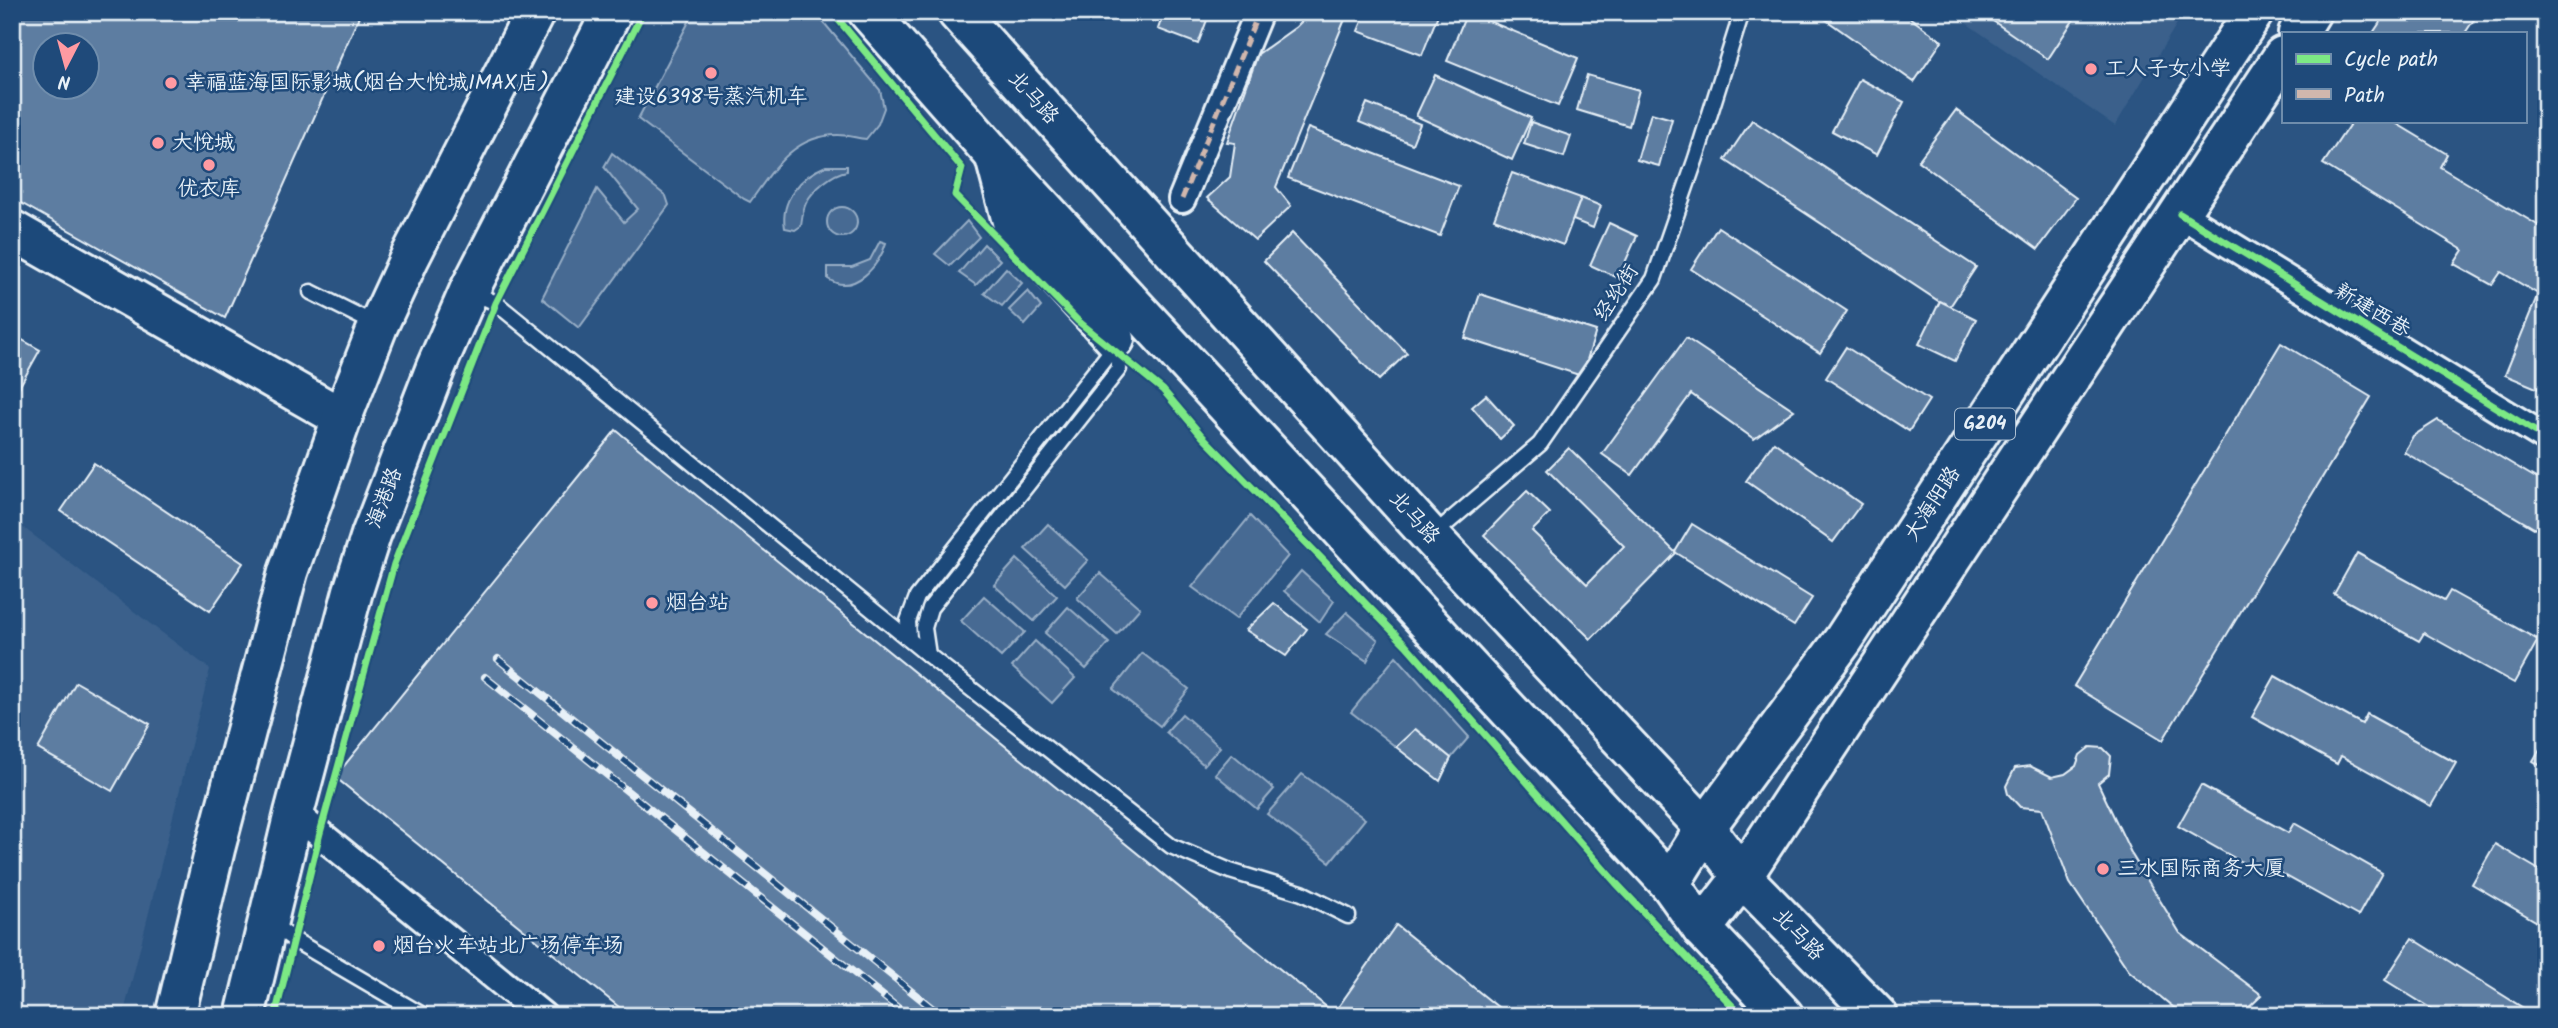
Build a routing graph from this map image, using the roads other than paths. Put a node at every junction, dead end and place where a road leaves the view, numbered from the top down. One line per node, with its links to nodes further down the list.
1 (536, 12): 17 (main road)
2 (611, 12): 15 (main road, 海港路)
3 (868, 12): 11 (main road)
4 (957, 12): 21 (main road, 北马路)
5 (1259, 12): 12 (street)
6 (1742, 12): 21 (lane, 经纶街)
7 (2255, 12): 25 (main road, 大海阳路 / G204)
8 (2311, 12): 9 (main road)
9 (2299, 32)
10 (2282, 58): 13 (main road, G204)
11 (995, 156): 18 (main road); 27 (main road)
12 (1182, 199)
13 (2180, 214): 20 (street, 新建西巷); 26 (main road, G204)
14 (12, 230): 19 (main road)
15 (468, 291): 22 (lane); 24 (main road, 海港路)
16 (312, 292): 17 (lane)
17 (378, 326): 19 (main road)
18 (1115, 339): 22 (lane); 23 (lane)
19 (342, 418): 32 (main road)
20 (2546, 438)
21 (1431, 537): 25 (main road, 北马路)
22 (909, 639): 23 (lane)
23 (928, 655): 28 (lane)
24 (294, 813): 29 (main road, 海港路); 35 (street)
25 (1705, 828): 26 (main road, 北马路); 27 (main road, 大海阳路)
26 (1742, 877): 30 (main road); 37 (main road, 北马路)
27 (1670, 884): 30 (main road)
28 (1348, 916)
29 (268, 921): 31 (lane); 33 (main road, 海港路)
30 (1702, 929): 36 (main road)
31 (411, 1012): 34 (lane)
32 (175, 1016)
33 (245, 1016)
34 (424, 1016)
35 (543, 1016)
36 (1784, 1016)
37 (1878, 1016)

